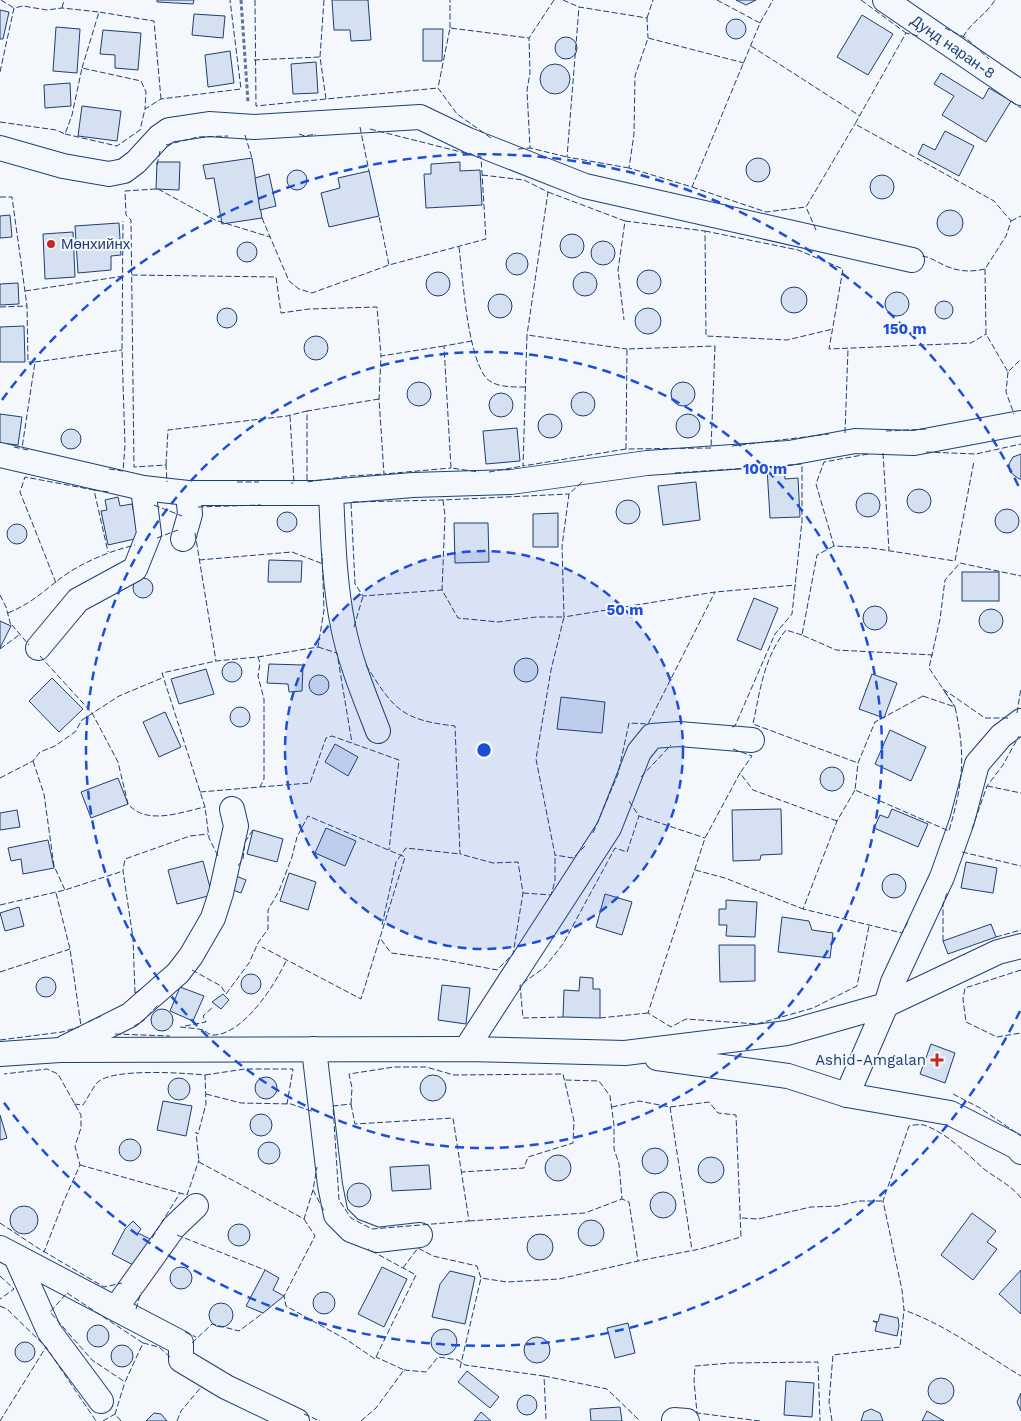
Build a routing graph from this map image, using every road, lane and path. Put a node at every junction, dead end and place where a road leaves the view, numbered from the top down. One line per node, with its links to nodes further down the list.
1 (241, 0): 4 (path)
2 (885, 0): 3 (street, Дунд наран-8)
3 (1021, 93)
4 (254, 126): 5 (street); 6 (street)
5 (0, 148)
6 (912, 260)
7 (1021, 423): 10 (street)
8 (0, 455): 9 (street)
9 (143, 488): 11 (street); 13 (street)
10 (331, 492): 11 (street); 15 (street)
11 (188, 493): 12 (street)
12 (183, 539)
13 (38, 648)
14 (1021, 721): 19 (street)
15 (378, 731)
16 (752, 740): 20 (street)
17 (232, 809): 22 (street)
18 (1021, 946): 19 (street)
19 (886, 1005): 23 (street); 25 (street)
20 (466, 1048): 21 (street); 23 (street)
21 (314, 1049): 22 (street); 28 (street)
22 (60, 1050): 24 (street)
23 (625, 1053): 25 (street)
24 (0, 1054)
25 (846, 1095): 26 (street)
26 (1021, 1152)
27 (196, 1206): 30 (street)
28 (420, 1235)
29 (8, 1253): 30 (street); 31 (street)
30 (116, 1308): 32 (street)
31 (100, 1401)
32 (297, 1421)

